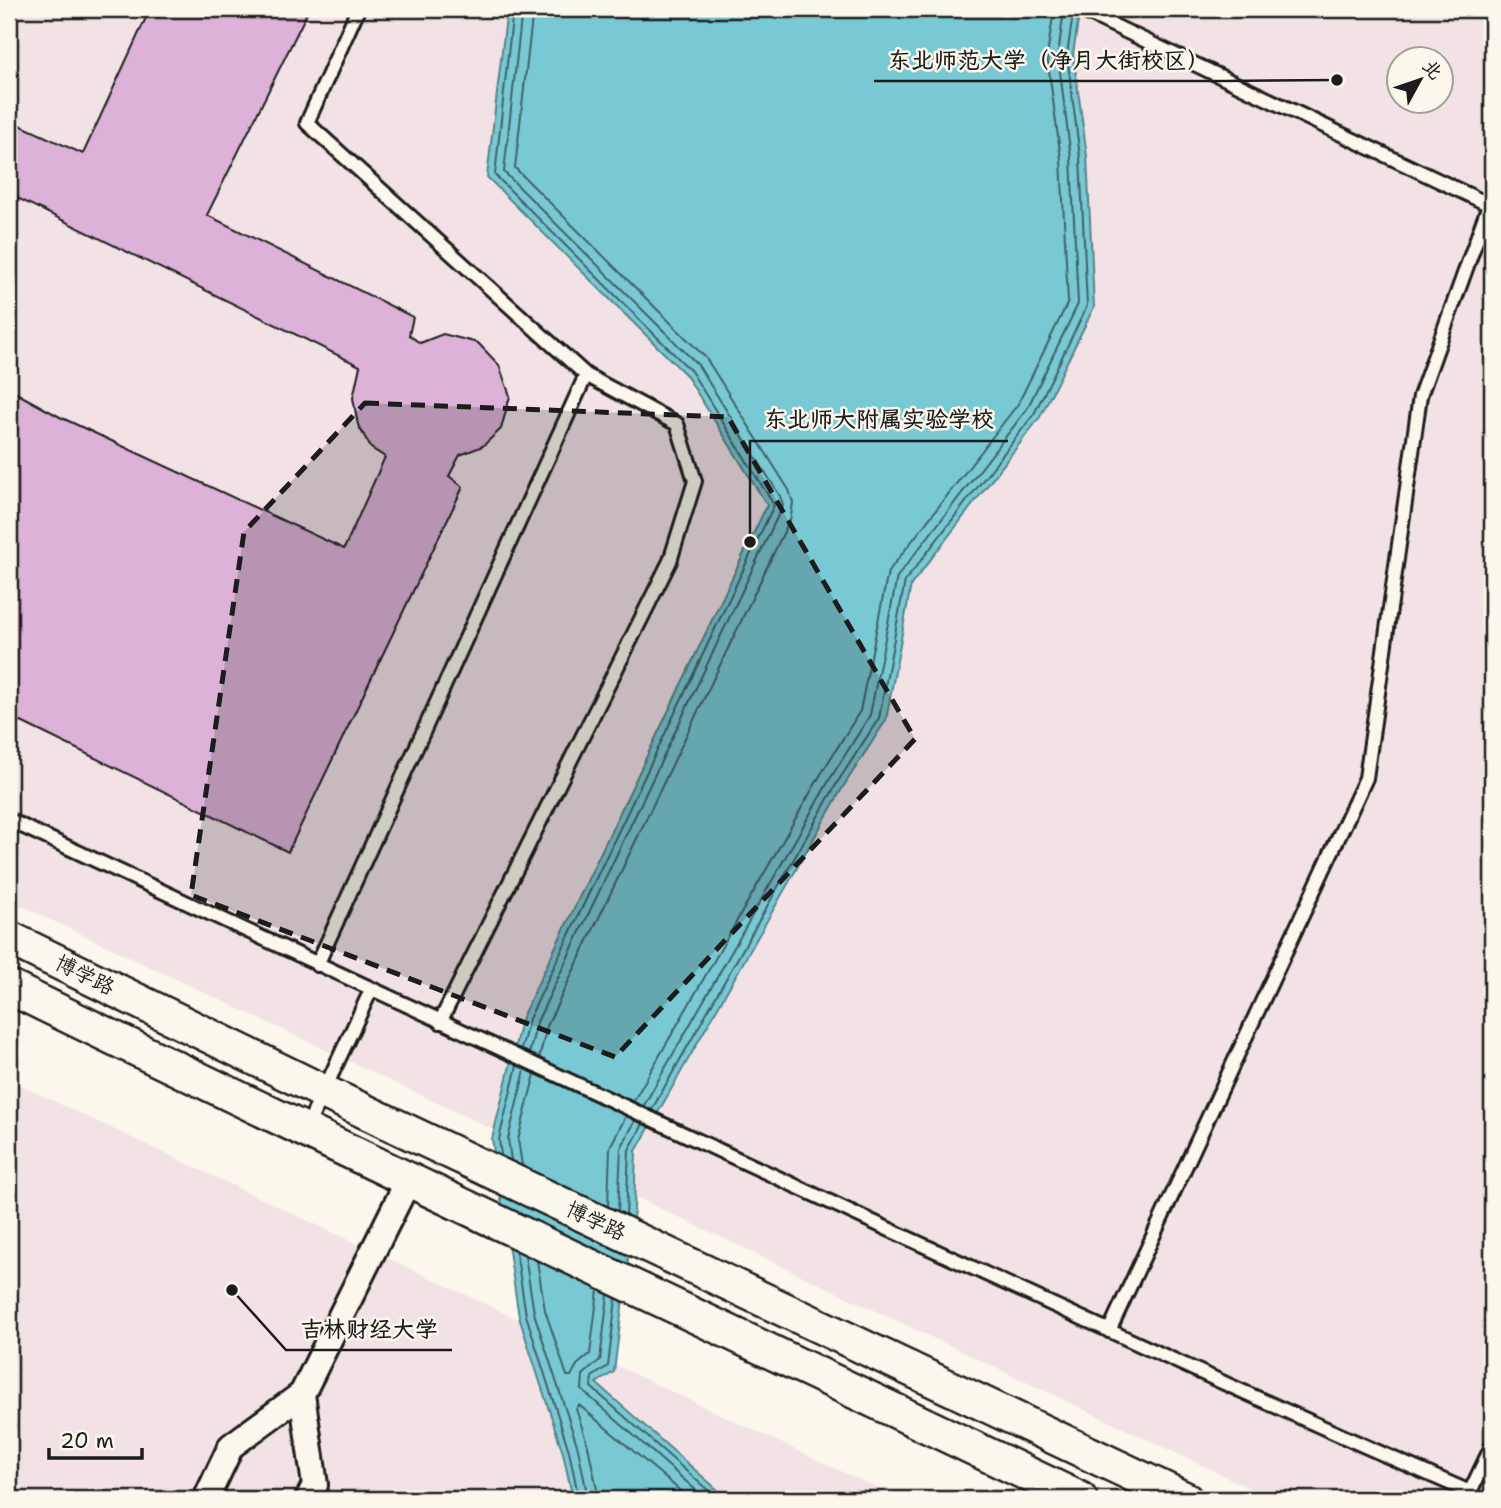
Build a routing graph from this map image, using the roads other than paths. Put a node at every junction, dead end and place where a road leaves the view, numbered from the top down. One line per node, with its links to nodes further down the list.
1 (358, 9): 4 (lane)
2 (1079, 9): 3 (lane)
3 (1491, 206): 14 (lane)
4 (586, 374): 7 (lane); 10 (lane)
5 (9, 820): 7 (lane)
6 (9, 937): 11 (main road, 博学路)
7 (317, 965): 9 (lane)
8 (9, 987): 12 (main road, 博学路)
9 (371, 990): 10 (lane); 11 (lane)
10 (440, 1022): 14 (lane)
11 (324, 1092): 12 (lane); 20 (main road, 博学路)
12 (305, 1132): 13 (main road, 博学路)
13 (408, 1181): 15 (street); 19 (main road, 博学路)
14 (1110, 1331): 16 (lane)
15 (302, 1394): 17 (street); 18 (street)
16 (1492, 1446)
17 (206, 1499)
18 (308, 1499)
19 (1080, 1499)
20 (1185, 1499)

